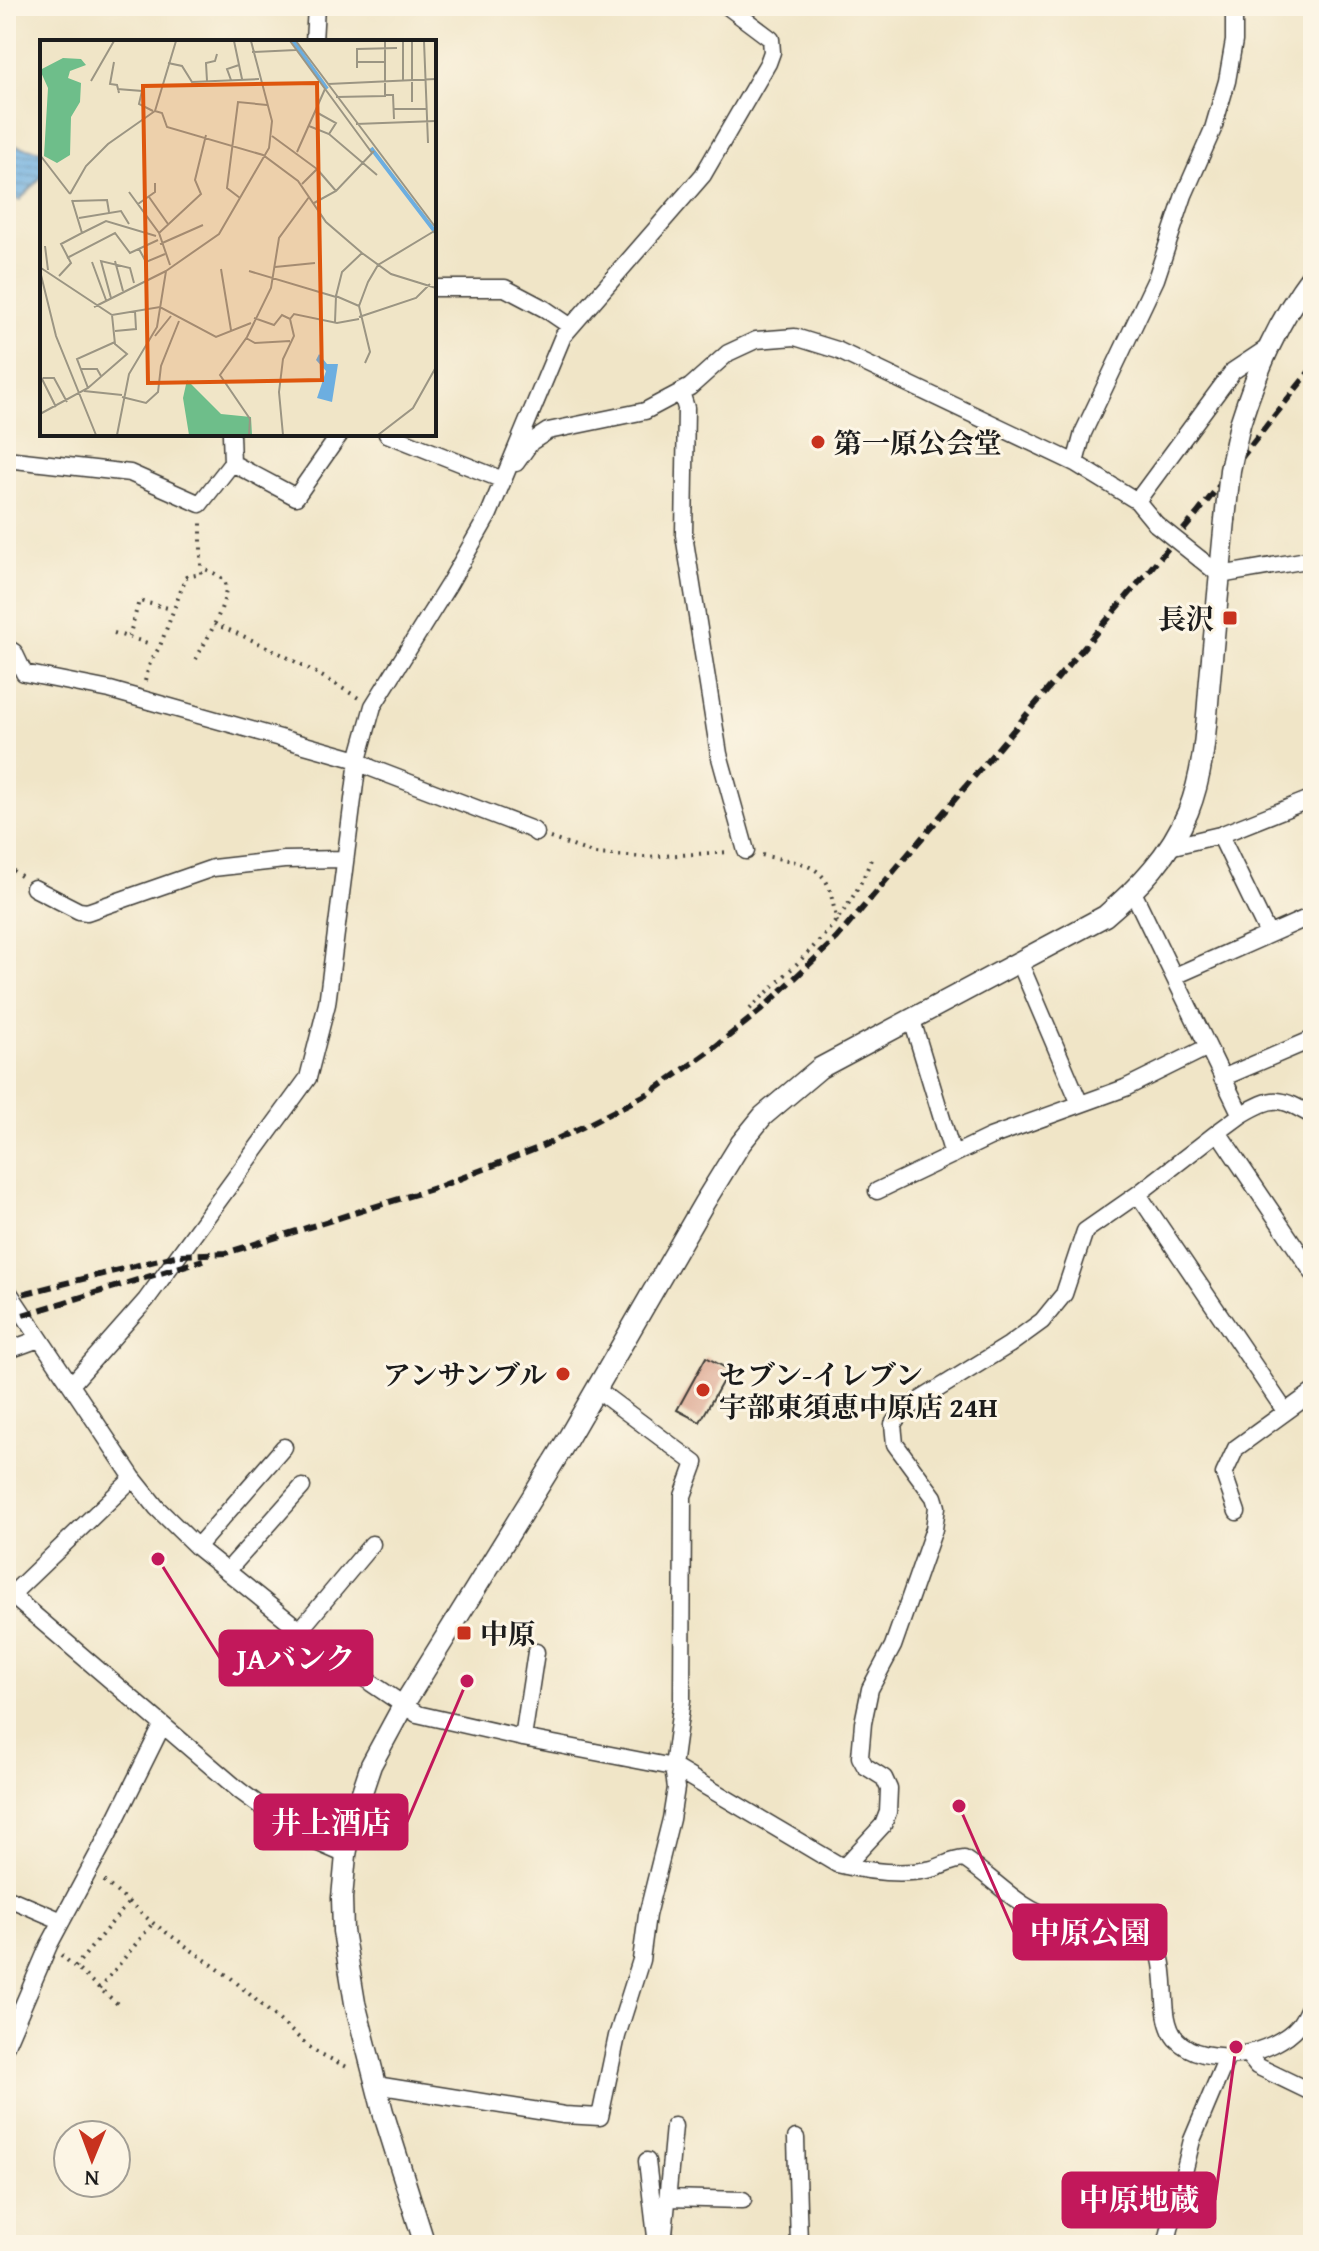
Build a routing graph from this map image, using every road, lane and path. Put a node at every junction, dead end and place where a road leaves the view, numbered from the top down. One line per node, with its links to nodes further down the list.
1 (316, 6): 4 (street)
2 (727, 6): 7 (street)
3 (1234, 6): 15 (street)
4 (314, 40)
5 (1313, 274): 8 (street)
6 (436, 288): 7 (street)
7 (570, 326): 16 (street)
8 (1266, 349): 17 (street); 21 (street, bridge)
9 (681, 392): 15 (street); 16 (street); 36 (street)
10 (231, 436): 14 (street)
11 (339, 436): 14 (street)
12 (392, 436): 16 (street)
13 (6, 459): 18 (street)
14 (232, 463): 18 (street)
15 (1075, 463): 17 (street)
16 (503, 480): 30 (street)
17 (1137, 501): 21 (street, bridge)
18 (200, 504): 20 (path)
19 (1313, 559): 21 (street)
20 (201, 568): 22 (path); 23 (path)
21 (1220, 575): 35 (street)
22 (172, 609): 25 (path); 29 (path)
23 (214, 624): 28 (path); 30 (path)
24 (114, 633): 25 (path)
25 (129, 637): 26 (path)
26 (151, 644)
27 (6, 647): 29 (street)
28 (196, 659)
29 (140, 698): 31 (street)
30 (373, 706): 31 (street)
31 (358, 760): 33 (street); 38 (street)
32 (1313, 798): 34 (street)
33 (536, 833): 36 (path)
34 (1220, 835): 35 (street); 43 (street)
35 (1169, 847): 40 (street)
36 (746, 851): 42 (path)
37 (872, 856): 42 (path)
38 (344, 859): 39 (street); 62 (street)
39 (34, 888)
40 (1133, 892): 44 (street); 45 (street)
41 (1313, 915): 43 (street)
42 (837, 922): 46 (path)
43 (1268, 934): 45 (street)
44 (1019, 961): 47 (street); 51 (street)
45 (1175, 976): 49 (street)
46 (750, 1009)
47 (912, 1020): 55 (street); 63 (street)
48 (1313, 1039): 50 (street)
49 (1208, 1047): 50 (street); 51 (street)
50 (1222, 1078): 52 (street)
51 (1080, 1104): 55 (street)
52 (1241, 1115): 53 (street); 54 (street)
53 (1313, 1116)
54 (1218, 1132): 57 (street); 58 (street)
55 (953, 1155): 56 (street)
56 (877, 1191)
57 (1138, 1194): 65 (street); 81 (street)
58 (1313, 1273)
59 (6, 1288): 60 (street)
60 (39, 1339): 61 (street); 62 (street)
61 (6, 1351)
62 (71, 1385): 67 (street)
63 (597, 1390): 76 (street); 79 (street)
64 (1313, 1392): 65 (street)
65 (1285, 1411): 69 (street)
66 (284, 1447): 71 (street)
67 (133, 1478): 71 (street); 73 (street)
68 (302, 1487): 72 (street)
69 (1237, 1512)
70 (372, 1544): 74 (street)
71 (197, 1547): 72 (street)
72 (228, 1570): 74 (street)
73 (8, 1593): 77 (street)
74 (300, 1630): 76 (street)
75 (536, 1652): 78 (street)
76 (404, 1704): 78 (street); 80 (street)
77 (162, 1726): 80 (street); 82 (street)
78 (523, 1738): 79 (street)
79 (673, 1767): 81 (street); 95 (street)
80 (346, 1855): 95 (street)
81 (845, 1866): 94 (street)
82 (90, 1869): 84 (path); 85 (street)
83 (6, 1897): 85 (street)
84 (129, 1902): 86 (path); 88 (path)
85 (62, 1921): 87 (street)
86 (153, 1923): 89 (path); 95 (path)
87 (49, 1945): 88 (path); 92 (street)
88 (75, 1967): 89 (path)
89 (99, 1989): 91 (path)
90 (1313, 1998): 93 (street)
91 (120, 2006)
92 (8, 2035)
93 (1248, 2055): 94 (street); 96 (street)
94 (1227, 2057): 105 (street)
95 (375, 2080): 102 (street)
96 (1313, 2093)
97 (674, 2126): 100 (street)
98 (796, 2138): 104 (street)
99 (647, 2161): 103 (street)
100 (668, 2198): 101 (street); 103 (street)
101 (743, 2200)
102 (425, 2245)
103 (660, 2245)
104 (799, 2245)
105 (1166, 2245)

